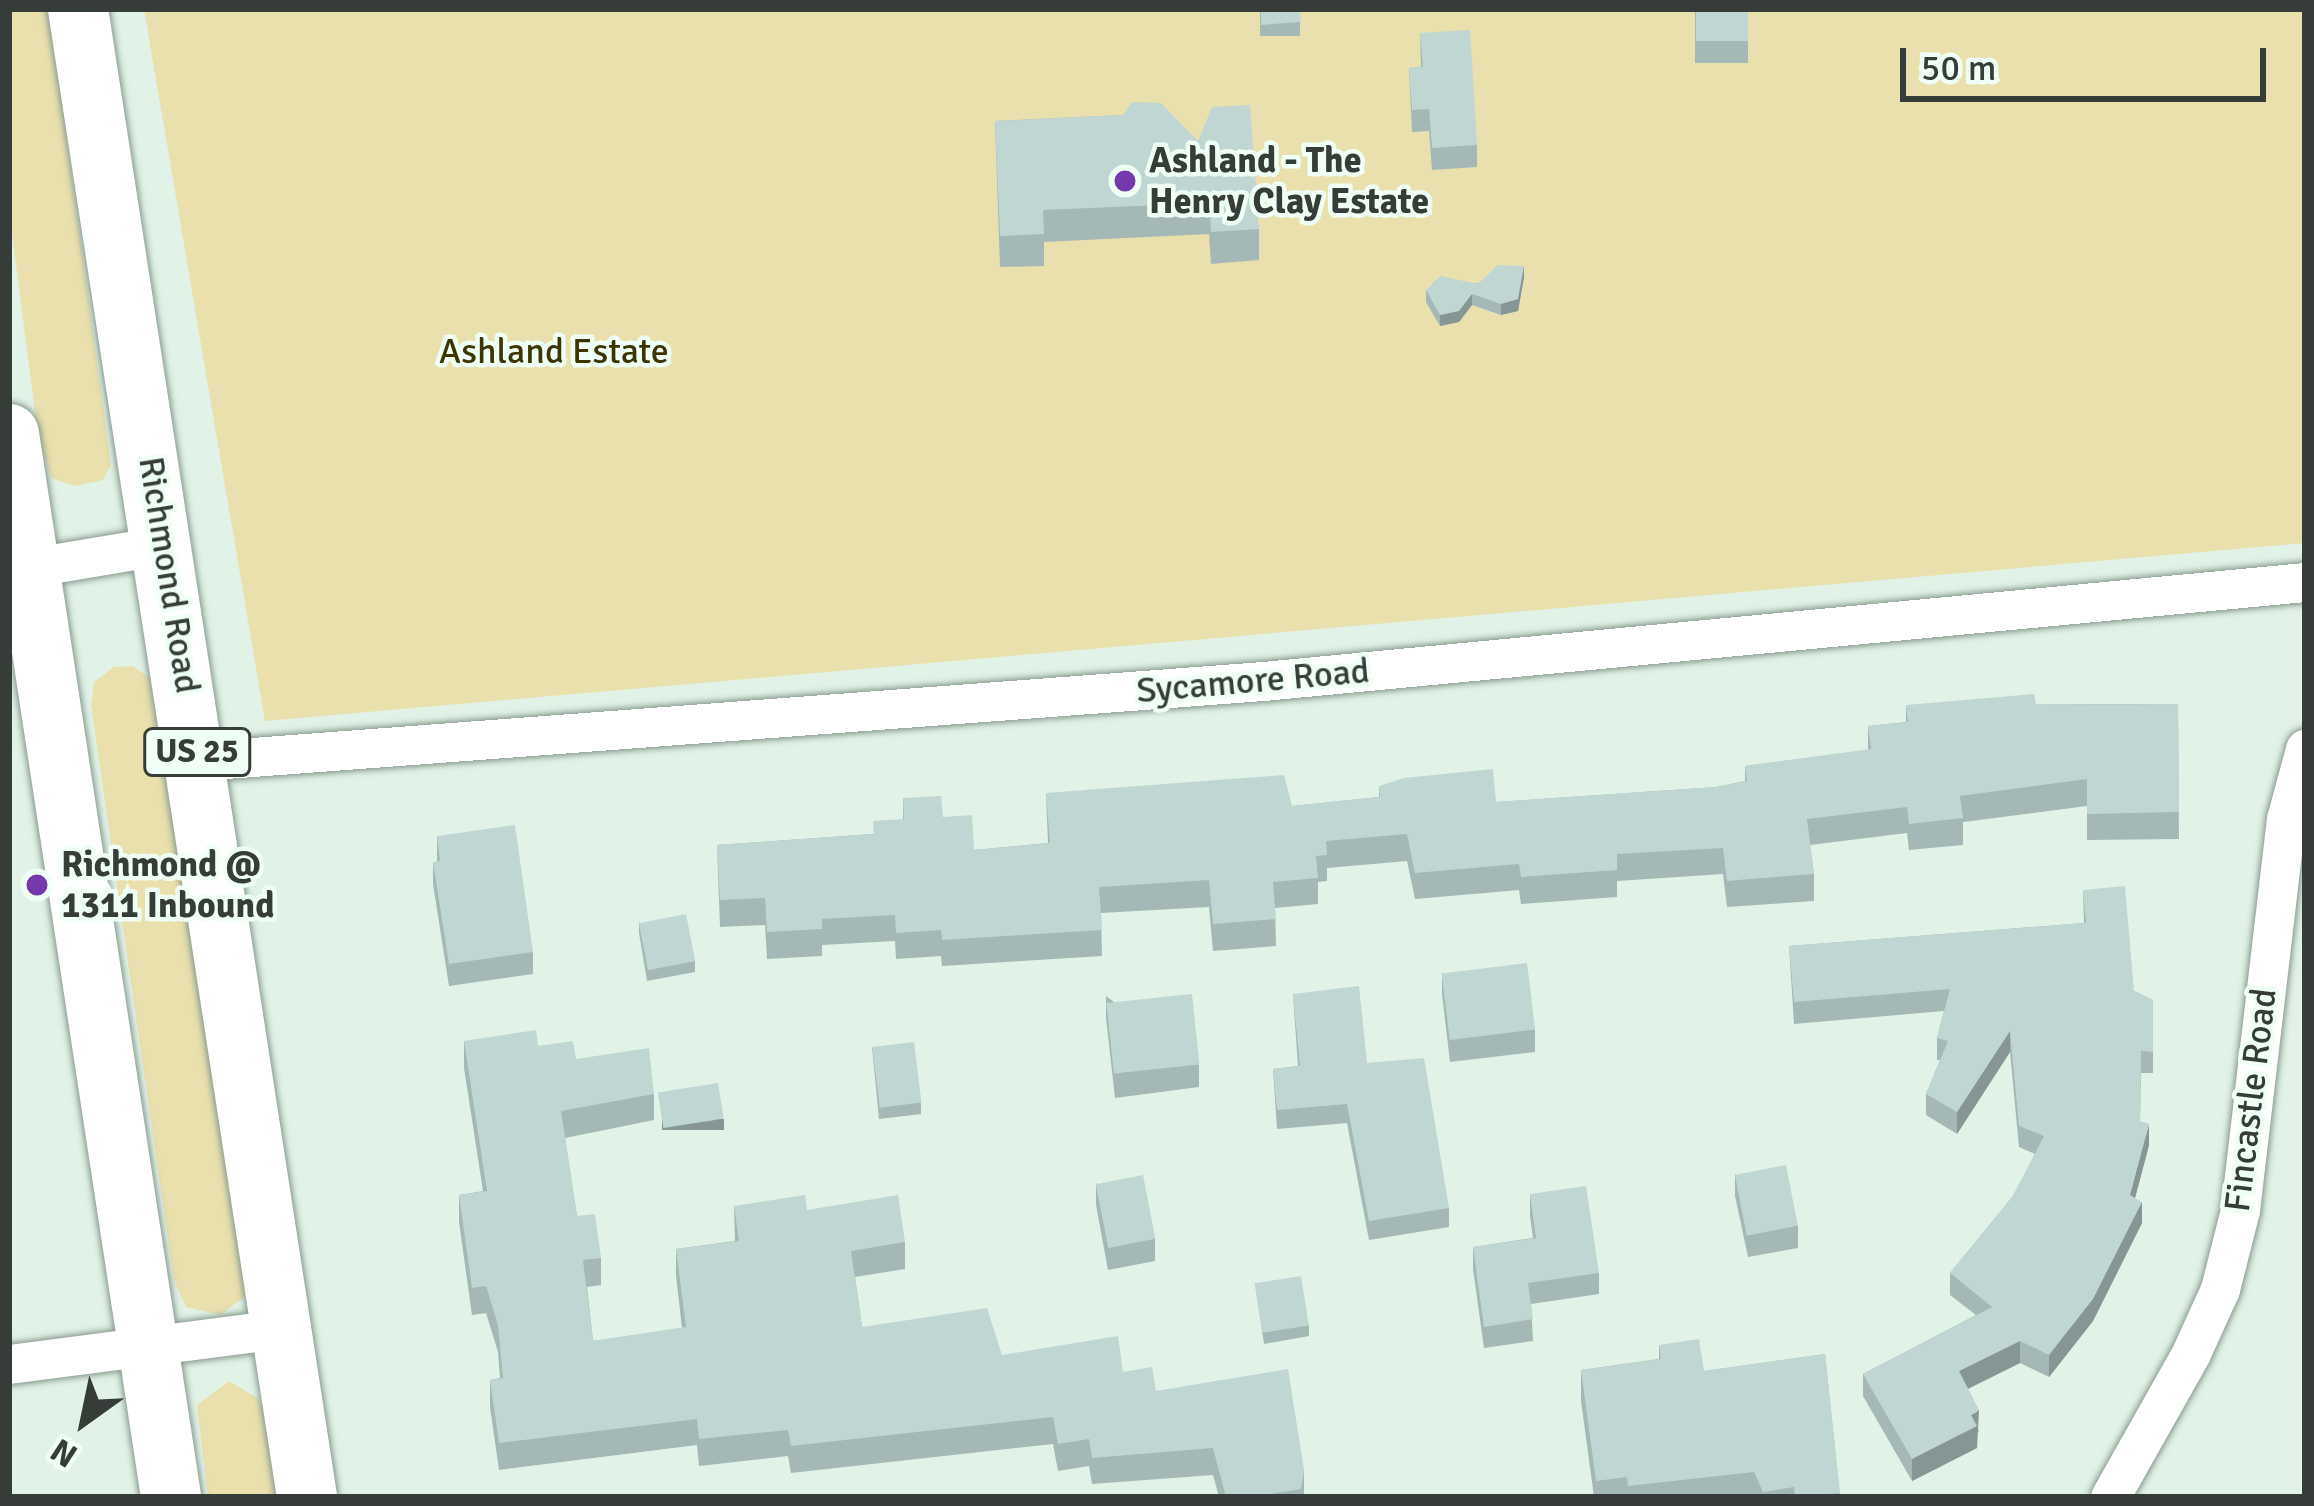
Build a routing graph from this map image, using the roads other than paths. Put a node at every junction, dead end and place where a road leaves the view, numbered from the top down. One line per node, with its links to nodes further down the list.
1 (78, 9): 3 (main road, Richmond Road / US 25)
2 (9, 434): 4 (main road)
3 (164, 545): 4 (street); 7 (main road, Richmond Road / US 25)
4 (19, 570): 9 (main road)
5 (2305, 582): 7 (street, Sycamore Road)
6 (2305, 749): 13 (street, Fincastle Road)
7 (199, 761): 8 (main road, Richmond Road / US 25)
8 (280, 1329): 9 (street); 12 (main road, Richmond Road / US 25)
9 (149, 1345): 10 (street); 11 (main road)
10 (9, 1364)
11 (171, 1497)
12 (307, 1497)
13 (2110, 1497)

